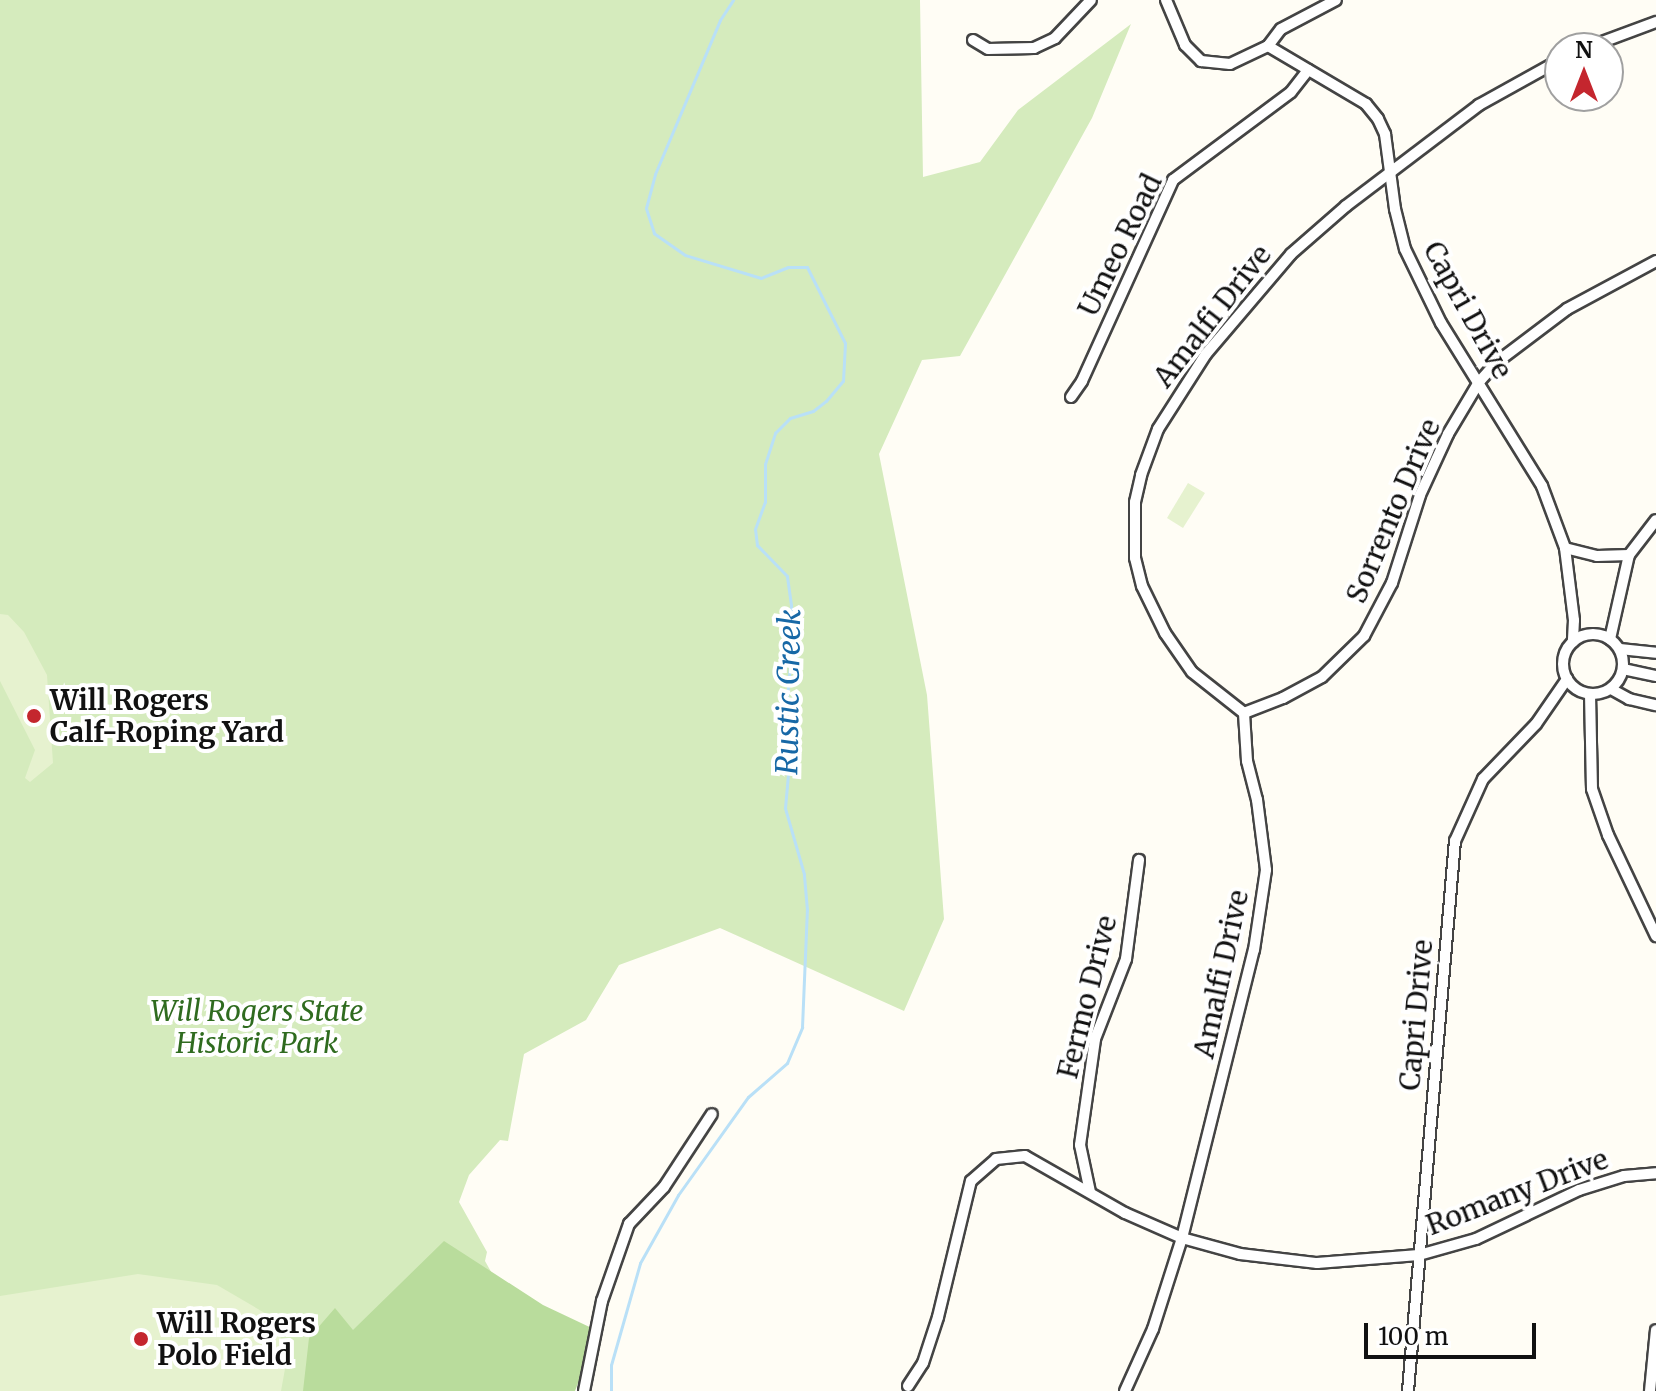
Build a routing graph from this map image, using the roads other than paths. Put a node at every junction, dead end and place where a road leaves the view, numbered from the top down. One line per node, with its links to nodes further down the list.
1 (1091, 0): 6 (street)
2 (1166, 0): 7 (street)
3 (1336, 0): 7 (street)
4 (1656, 22): 5 (street)
5 (1624, 34)
6 (973, 40)
7 (1268, 46): 9 (street, Capri Drive)
8 (1544, 69): 10 (street, Amalfi Drive)
9 (1308, 70): 10 (street, Capri Drive); 13 (street, Umeo Road)
10 (1391, 171): 12 (street, Capri Drive); 27 (street, Amalfi Drive)
11 (1656, 261): 12 (street, Sorrento Drive)
12 (1479, 382): 15 (street, Capri Drive); 27 (street, Sorrento Drive)
13 (1071, 397)
14 (1656, 520): 16 (street)
15 (1565, 548): 16 (street); 18 (street, Capri Drive)
16 (1629, 555): 17 (street)
17 (1610, 639): 18 (street); 19 (street)
18 (1573, 642): 23 (street)
19 (1620, 649): 20 (street); 21 (street)
20 (1656, 653)
21 (1623, 669): 22 (street); 24 (street)
22 (1656, 676)
23 (1567, 679): 25 (street); 34 (street, Capri Drive)
24 (1611, 689): 25 (street); 26 (street)
25 (1590, 694): 29 (street)
26 (1656, 705)
27 (1244, 713): 33 (street, Amalfi Drive)
28 (1139, 860): 32 (street, Fermo Drive)
29 (1656, 936)
30 (712, 1114): 37 (street)
31 (1656, 1173): 34 (street, Romany Drive)
32 (1090, 1192): 33 (street, Romany Drive); 36 (street, Romany Drive)
33 (1182, 1238): 34 (street, Romany Drive); 38 (street, Amalfi Drive)
34 (1419, 1255): 39 (street, Capri Drive)
35 (1656, 1330): 40 (street)
36 (908, 1386)
37 (584, 1391)
38 (1125, 1391)
39 (1408, 1391)
40 (1650, 1391)

